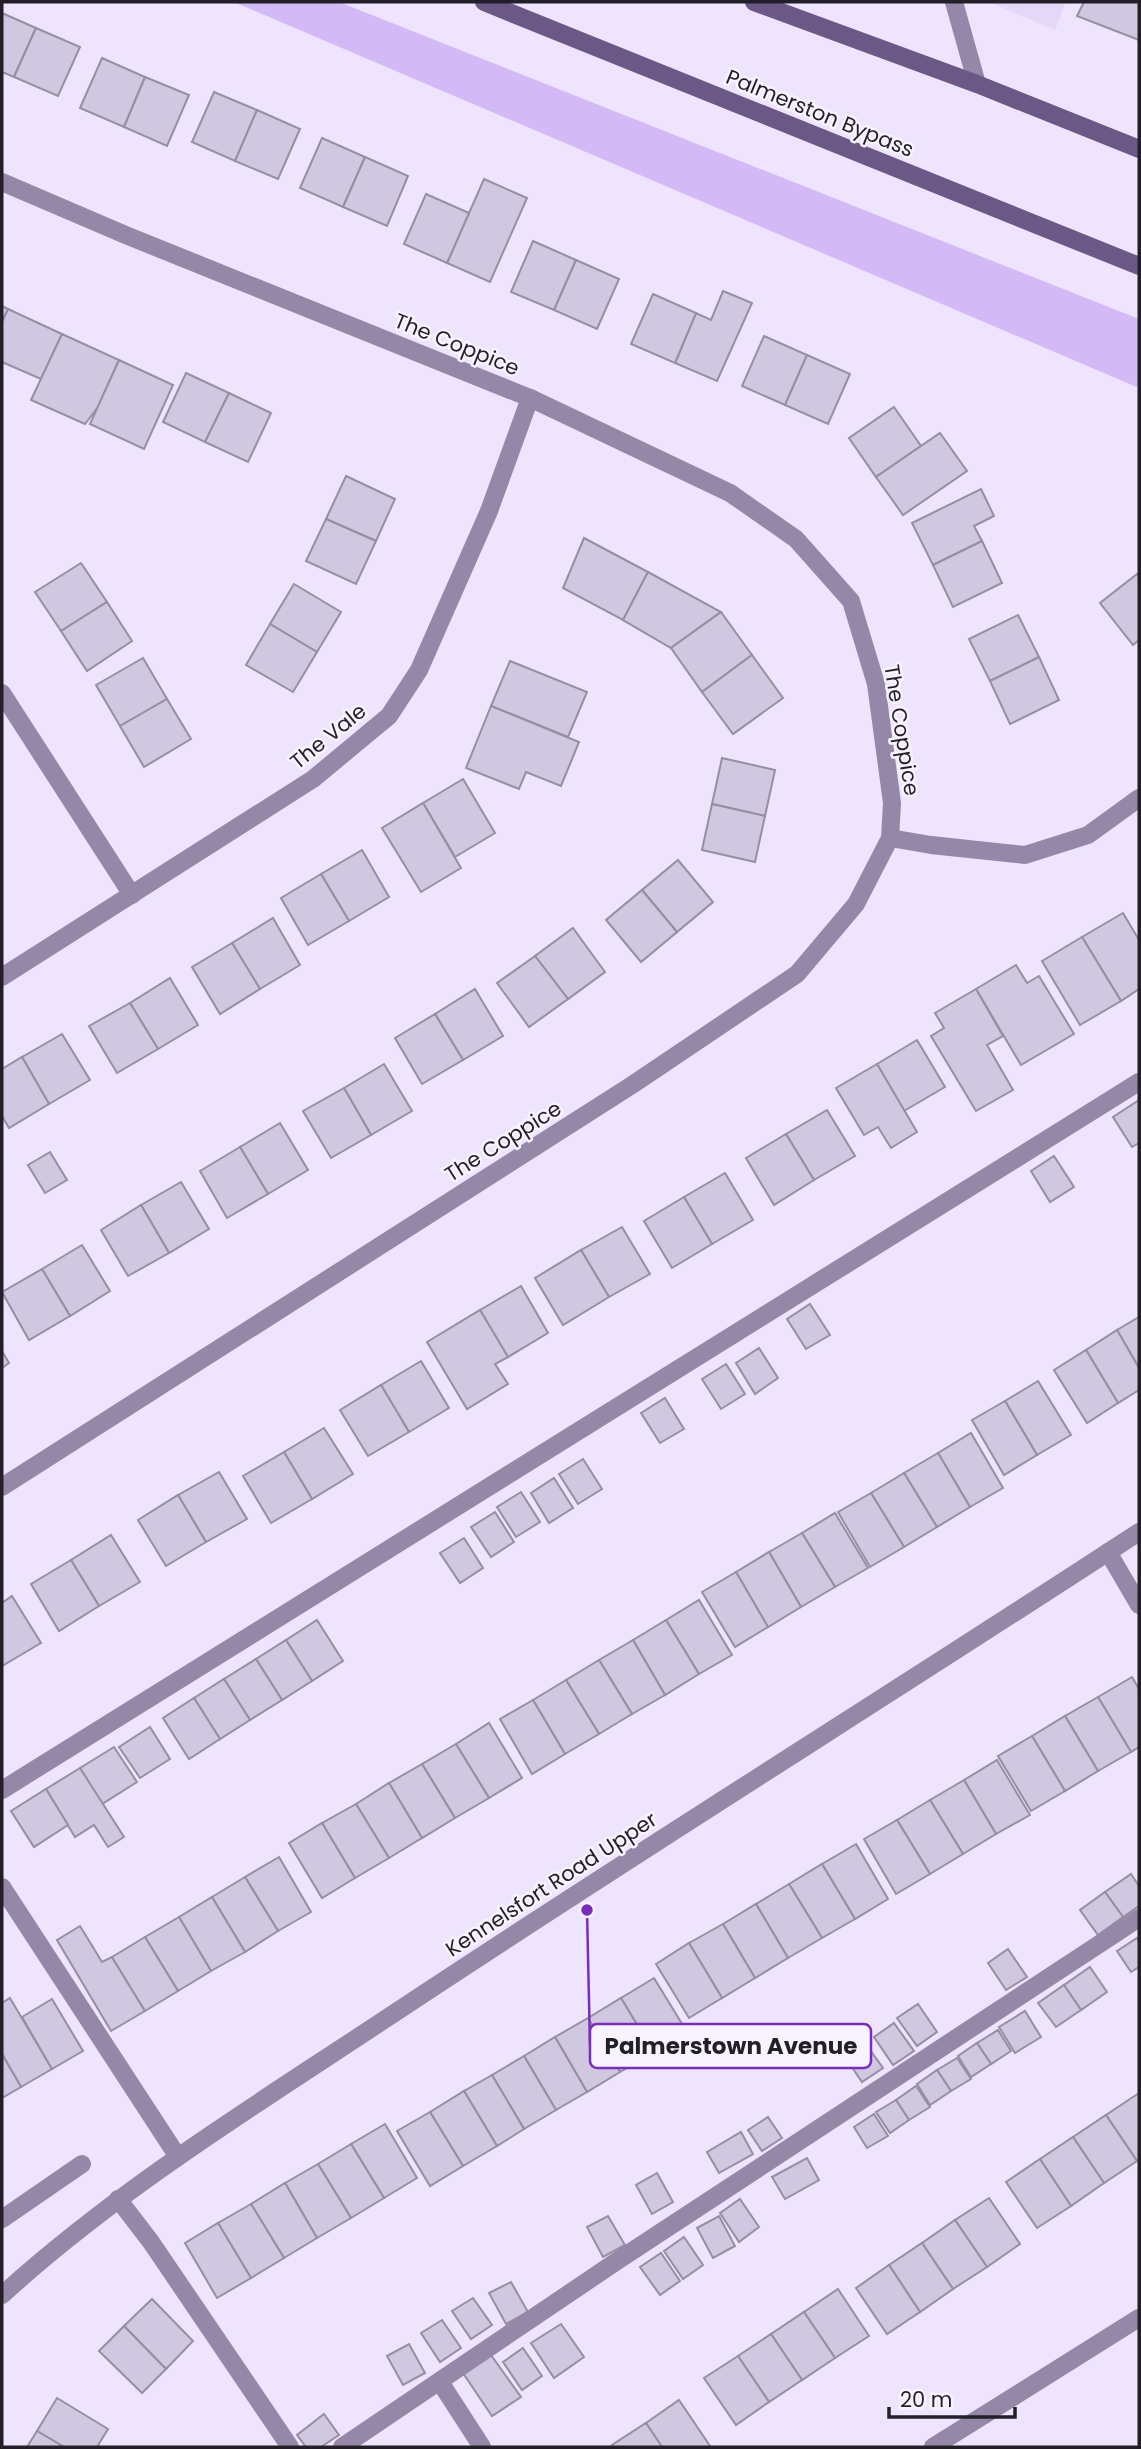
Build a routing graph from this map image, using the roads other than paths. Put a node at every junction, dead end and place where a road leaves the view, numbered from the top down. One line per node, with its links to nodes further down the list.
1 (484, 2): 7 (main road, Palmerston Bypass)
2 (754, 2): 4 (main road)
3 (954, 2): 4 (street)
4 (977, 84): 5 (main road)
5 (1139, 149)
6 (2, 182): 8 (street, The Coppice)
7 (1139, 267)
8 (530, 398): 11 (street, The Coppice); 12 (street, The Vale)
9 (2, 693): 12 (street)
10 (1139, 798): 11 (street)
11 (890, 838): 15 (street, The Coppice)
12 (132, 895): 13 (street, The Vale)
13 (2, 977)
14 (1139, 1083): 19 (street)
15 (2, 1487)
16 (1139, 1532): 17 (street, Kennelsfort Road Upper)
17 (1108, 1552): 18 (street); 22 (street, Kennelsfort Road Upper)
18 (1139, 1605)
19 (2, 1790)
20 (2, 1887): 22 (street)
21 (1139, 1918): 28 (street)
22 (178, 2157): 24 (street, Kennelsfort Road Upper)
23 (82, 2164): 25 (street)
24 (118, 2199): 26 (street, Kennelsfort Road Upper); 29 (street)
25 (2, 2219)
26 (2, 2295)
27 (1139, 2318): 32 (street)
28 (440, 2382): 30 (street); 31 (street)
29 (290, 2447)
30 (342, 2447)
31 (482, 2447)
32 (933, 2447)

